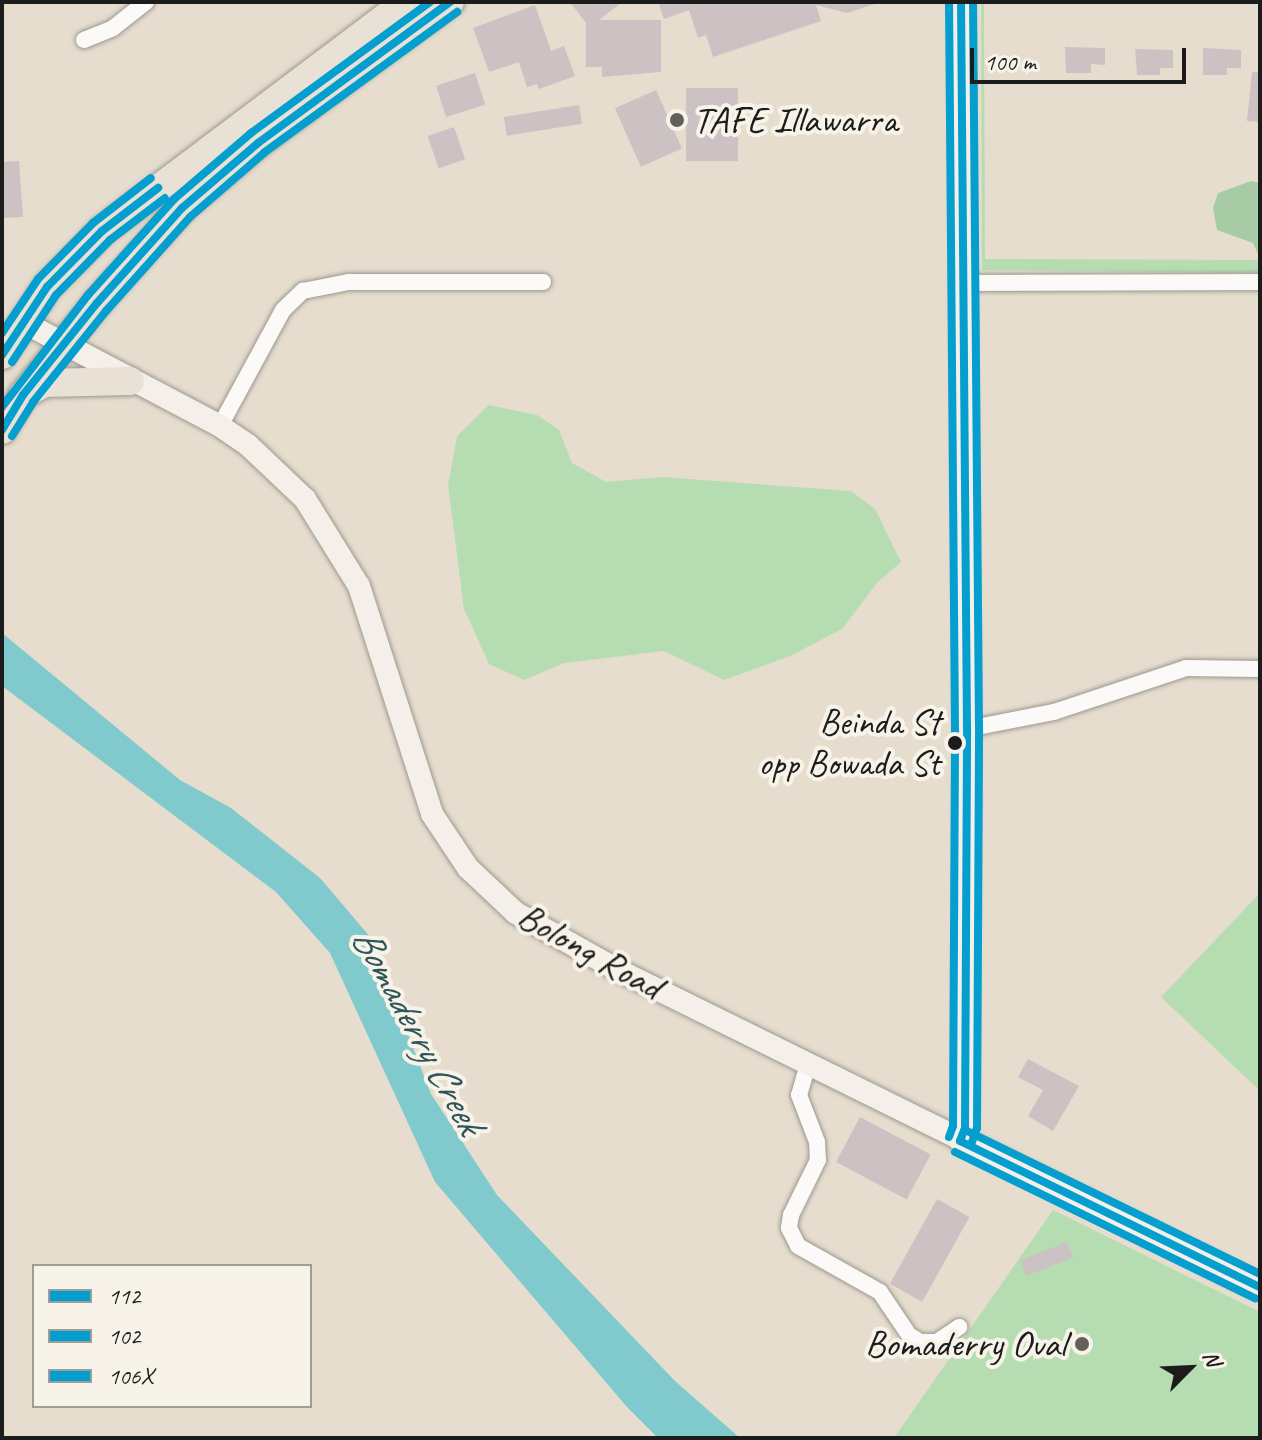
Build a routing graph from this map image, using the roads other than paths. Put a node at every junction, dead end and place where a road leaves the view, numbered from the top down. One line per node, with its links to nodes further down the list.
1 (146, 2): 5 (street)
2 (406, 2): 9 (highway)
3 (450, 2): 10 (highway)
4 (961, 2): 8 (main road)
5 (84, 40)
6 (543, 282): 14 (street)
7 (1260, 282): 8 (street)
8 (964, 283): 17 (main road)
9 (28, 316): 10 (main road, Bolong Road); 11 (highway)
10 (68, 340): 12 (main road, Bolong Road); 13 (highway)
11 (2, 355)
12 (139, 384): 13 (highway); 14 (main road, Bolong Road)
13 (23, 395): 15 (highway)
14 (220, 426): 18 (main road, Bolong Road)
15 (2, 430)
16 (1260, 669): 17 (street)
17 (967, 729): 19 (main road)
18 (808, 1064): 19 (main road, Bolong Road); 21 (street)
19 (960, 1141): 20 (main road, Bolong Road)
20 (1260, 1287)
21 (959, 1327)

